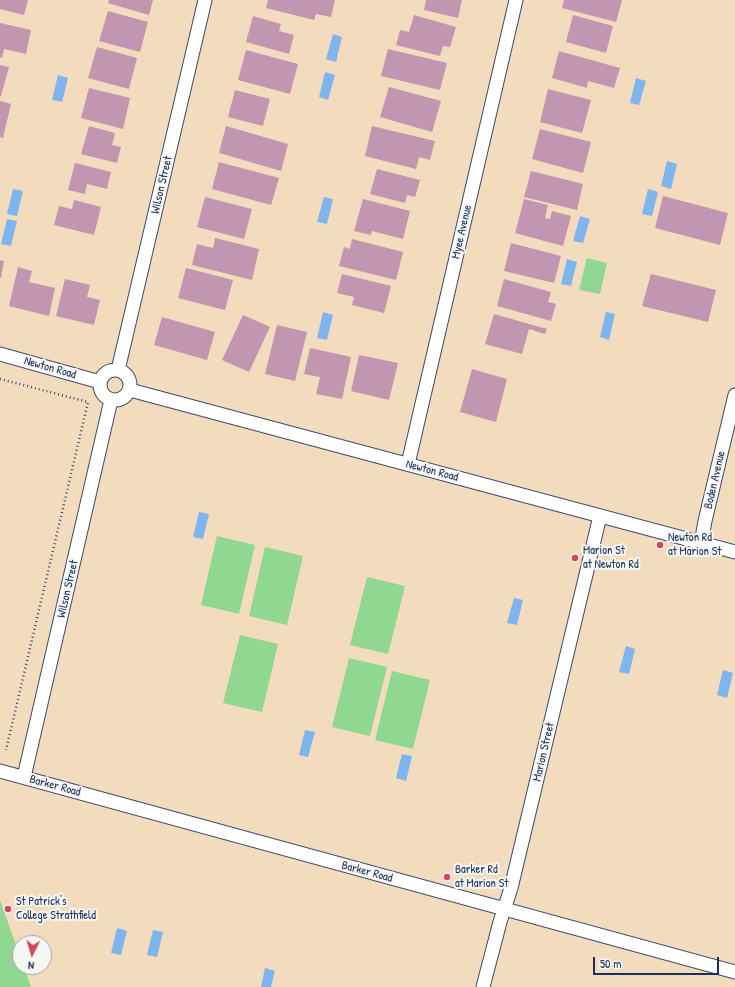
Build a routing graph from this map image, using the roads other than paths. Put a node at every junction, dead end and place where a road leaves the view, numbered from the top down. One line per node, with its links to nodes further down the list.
1 (205, 0): 4 (street, Wilson Street)
2 (516, 0): 9 (street, Myee Avenue)
3 (0, 354): 5 (street, Newton Road)
4 (118, 370): 5 (street); 6 (street)
5 (100, 382): 8 (street)
6 (130, 390): 8 (street); 9 (street, Newton Road)
7 (735, 395): 11 (street, Boden Avenue)
8 (111, 400): 14 (street, Wilson Street)
9 (408, 464): 10 (street, Newton Road)
10 (600, 516): 11 (street, Newton Road); 15 (street, Marion Street)
11 (701, 543): 12 (street, Newton Road)
12 (735, 552)
13 (0, 771): 14 (street, Barker Road)
14 (24, 777): 15 (street, Barker Road)
15 (504, 909): 16 (street, Barker Road); 17 (street, Marion Street)
16 (735, 972)
17 (483, 987)

